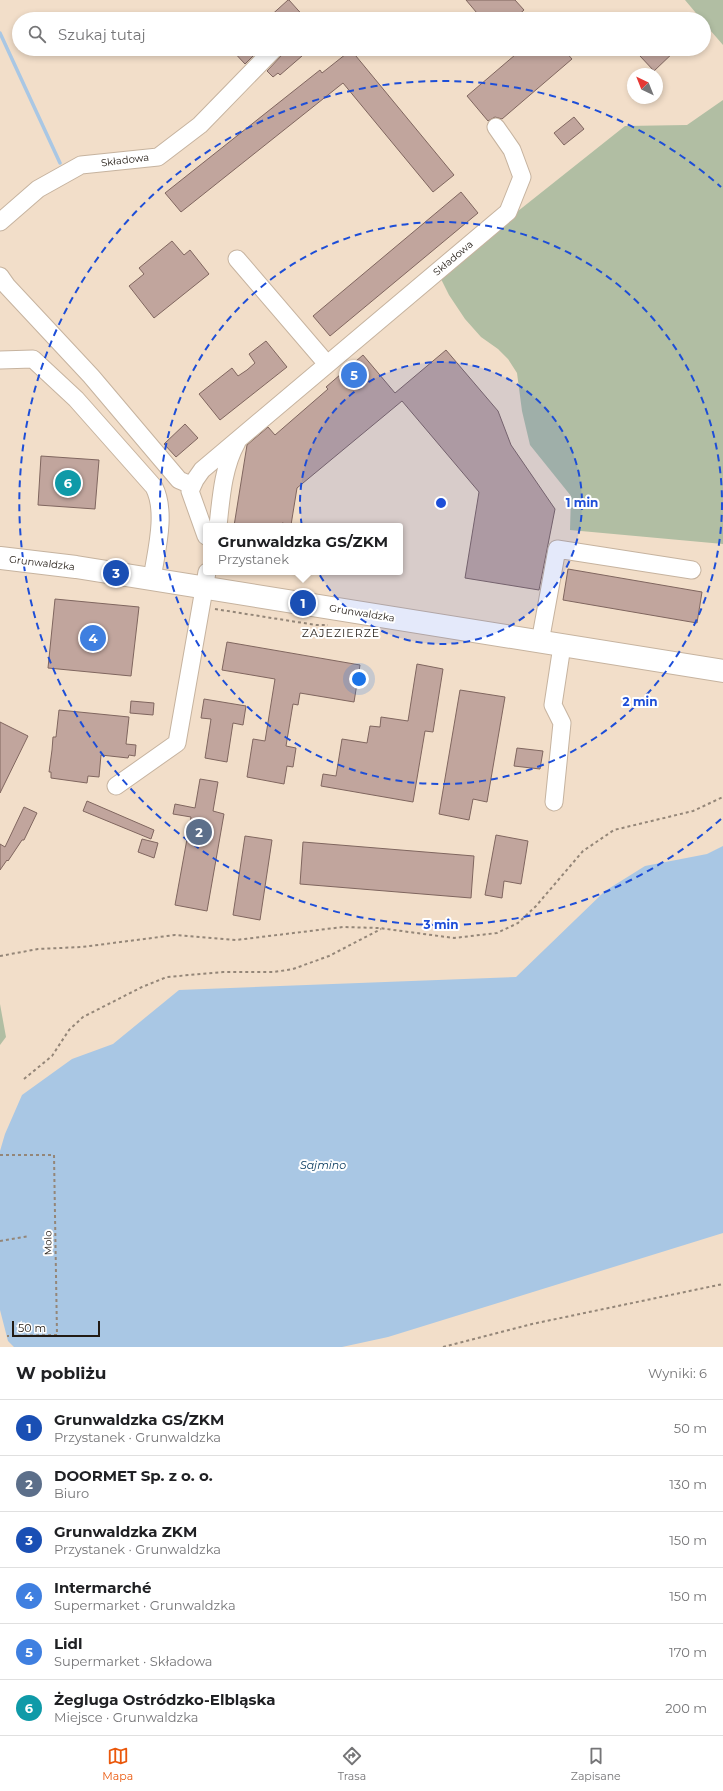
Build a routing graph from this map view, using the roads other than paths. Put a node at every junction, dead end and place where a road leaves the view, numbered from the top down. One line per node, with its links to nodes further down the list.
1 (267, 56): 3 (street, Składowa)
2 (496, 127): 7 (street, Składowa)
3 (0, 222)
4 (237, 258): 7 (street)
5 (0, 276): 9 (street)
6 (0, 360): 10 (street)
7 (327, 364): 8 (street, Składowa)
8 (240, 437): 9 (street, Składowa); 11 (street, Składowa)
9 (193, 482): 10 (street); 11 (street); 13 (street)
10 (154, 487): 18 (street)
11 (223, 487): 12 (street, Składowa)
12 (220, 505): 13 (street); 14 (street, Składowa)
13 (195, 508): 15 (street)
14 (218, 523)
15 (203, 528)
16 (0, 558): 18 (main road, Grunwaldzka)
17 (692, 570): 20 (street)
18 (152, 579): 19 (main road, Grunwaldzka)
19 (206, 580): 20 (main road, Grunwaldzka); 23 (street)
20 (540, 642): 21 (main road, Grunwaldzka)
21 (562, 646): 22 (main road, Grunwaldzka); 24 (street)
22 (723, 671)
23 (116, 786)
24 (554, 802)

